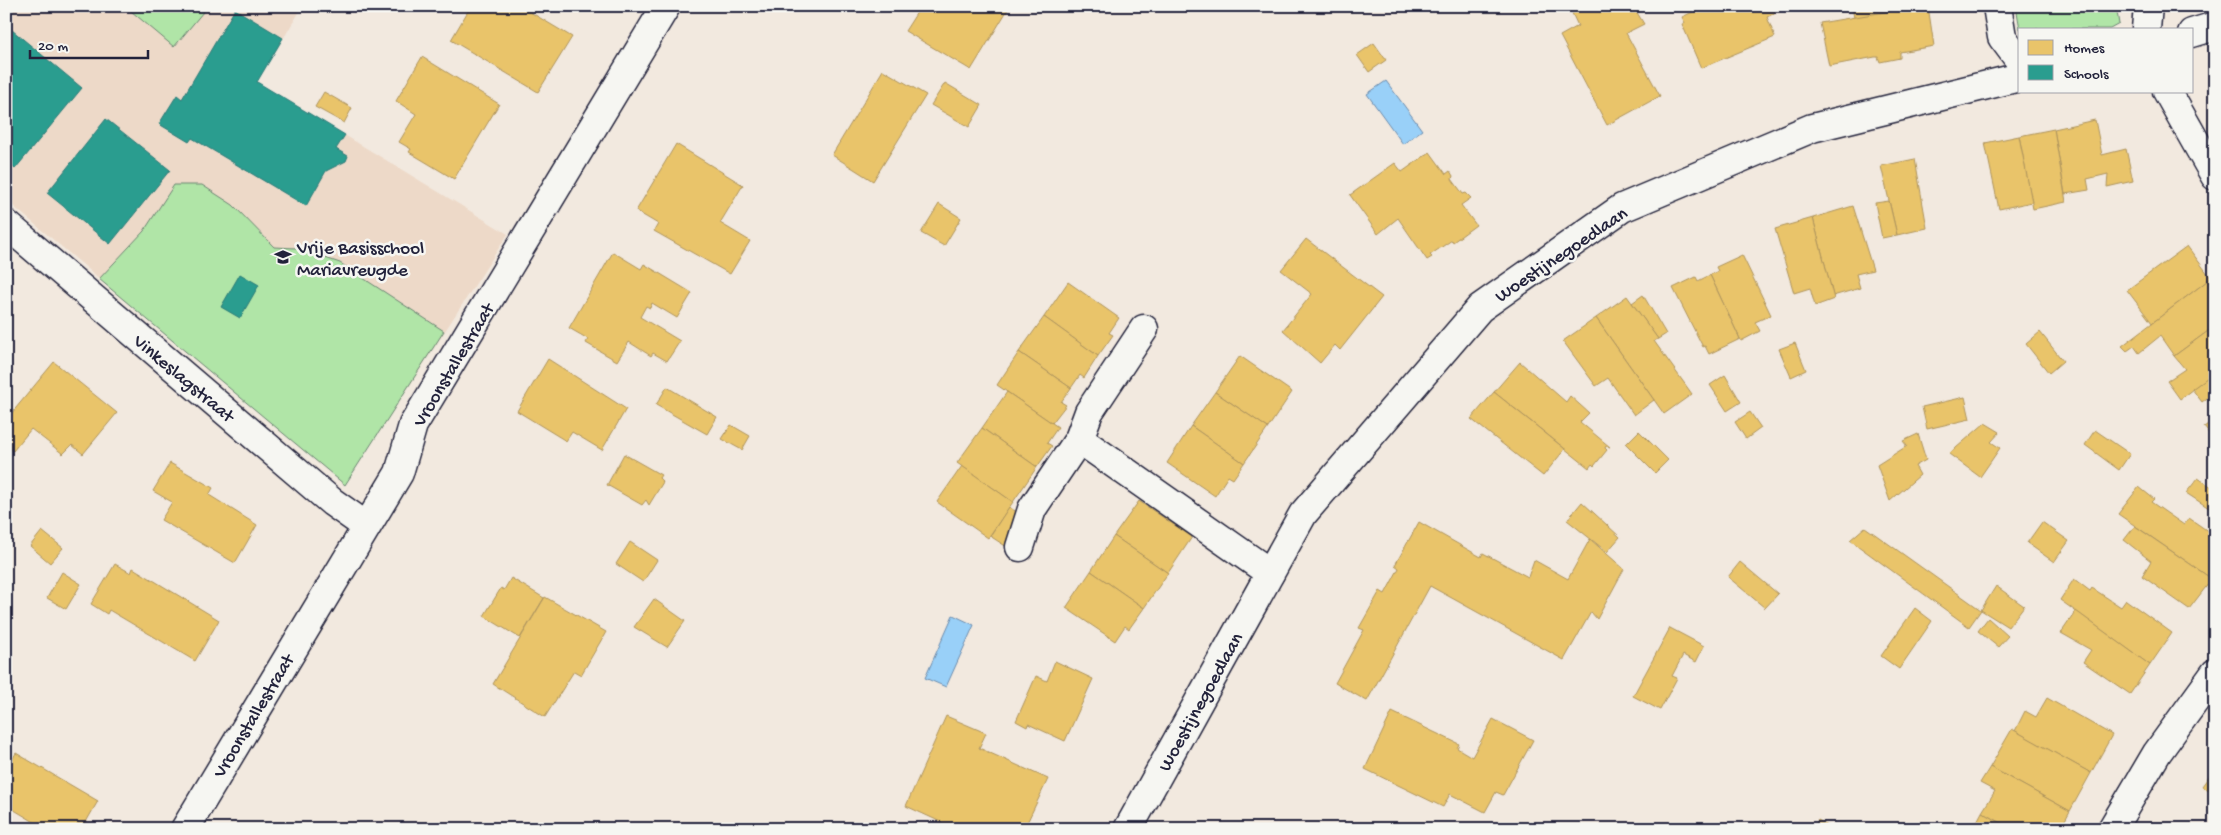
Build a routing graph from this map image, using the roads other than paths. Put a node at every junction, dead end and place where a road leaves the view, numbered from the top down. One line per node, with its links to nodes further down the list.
1 (666, 6): 14 (street, Vroonstallestraat)
2 (1997, 6): 7 (street)
3 (2148, 6): 5 (street)
4 (2215, 26): 6 (street)
5 (2146, 28)
6 (2194, 33)
7 (2018, 58)
8 (2018, 77): 16 (street, Woestijnegoedlaan)
9 (2169, 92): 10 (street)
10 (2215, 176)
11 (6, 224): 14 (street, Vinkeslagstraat)
12 (1144, 329): 13 (street)
13 (1079, 439): 15 (street); 16 (street)
14 (366, 526): 18 (street, Vroonstallestraat)
15 (1020, 547)
16 (1270, 573): 19 (street, Woestijnegoedlaan)
17 (2215, 673): 20 (street)
18 (185, 829)
19 (1128, 829)
20 (2112, 829)

